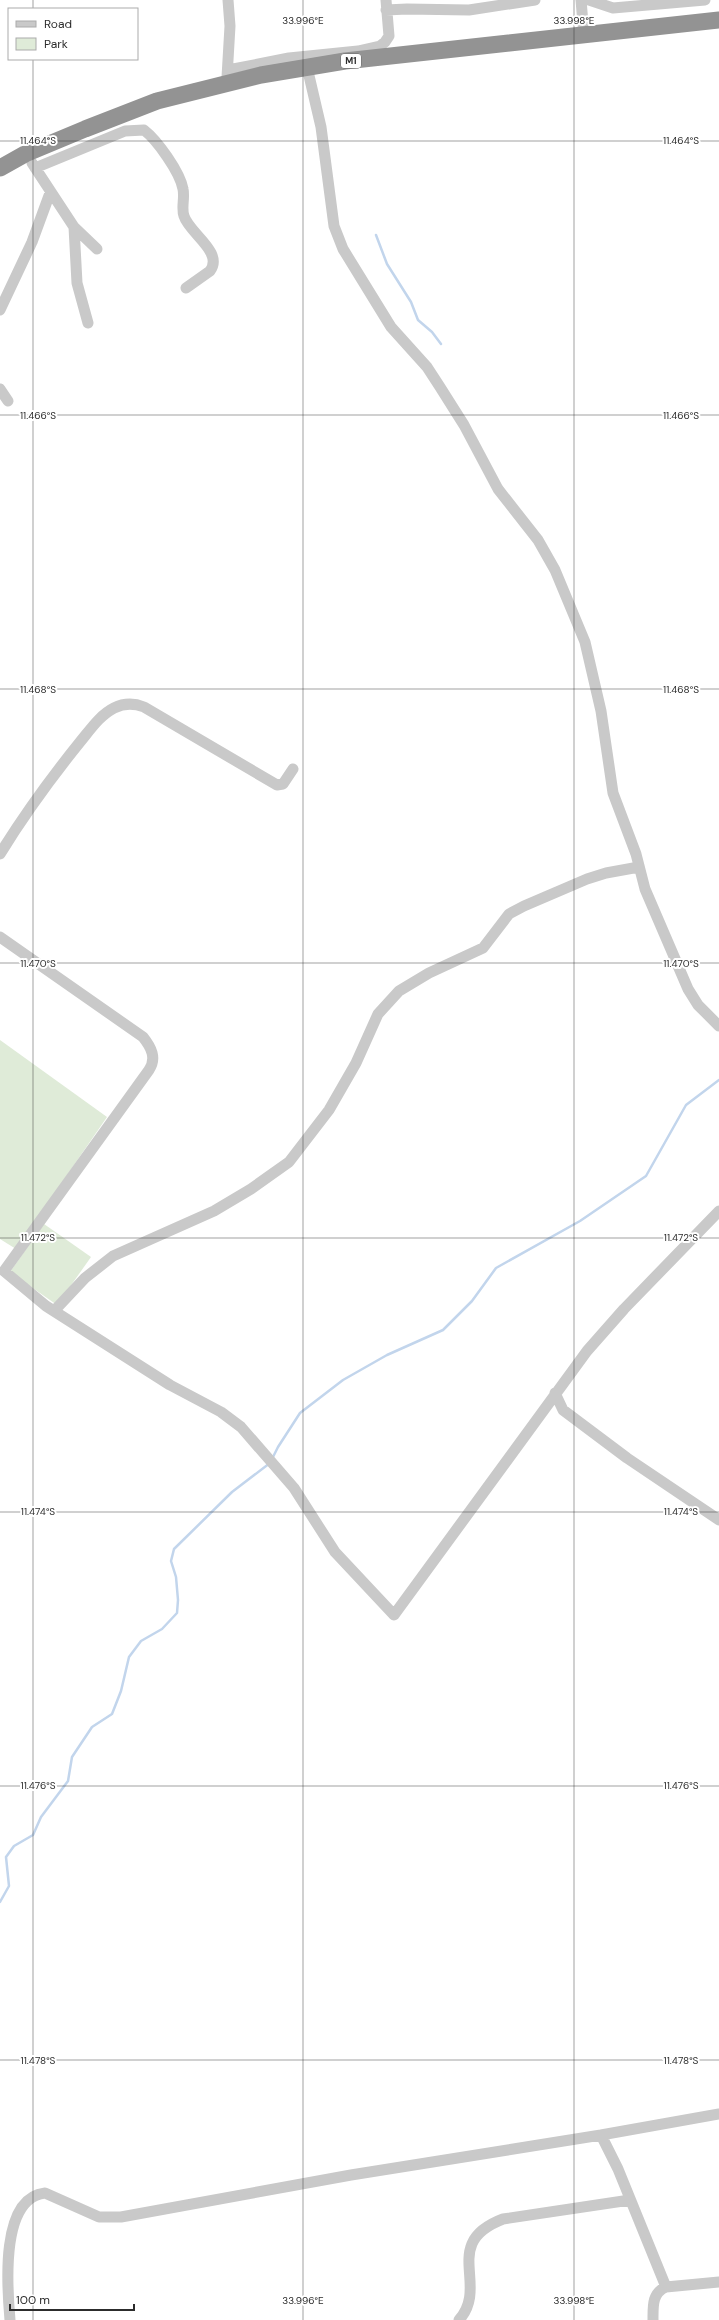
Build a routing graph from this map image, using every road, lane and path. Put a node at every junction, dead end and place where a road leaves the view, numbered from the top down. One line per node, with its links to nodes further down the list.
1 (228, 0): 10 (street)
2 (535, 0): 6 (street)
3 (581, 0): 8 (street)
4 (589, 0): 5 (street)
5 (705, 0)
6 (386, 5): 10 (street)
7 (719, 20): 8 (highway, M1)
8 (584, 35): 9 (highway, M1)
9 (306, 67): 10 (highway, M1); 23 (street)
10 (227, 76): 11 (highway, M1)
11 (30, 161): 12 (highway, M1); 13 (street); 16 (street)
12 (2, 163)
13 (50, 193): 14 (street); 17 (street)
14 (74, 228): 15 (street); 18 (street)
15 (97, 249)
16 (186, 288)
17 (0, 310)
18 (88, 323)
19 (0, 389): 20 (street)
20 (8, 401)
21 (293, 769): 22 (street)
22 (0, 854)
23 (639, 867): 25 (street); 27 (street)
24 (0, 937): 27 (street)
25 (719, 1026)
26 (719, 1211): 28 (street)
27 (54, 1311): 28 (street)
28 (555, 1394): 29 (street)
29 (719, 1520)
30 (719, 2114): 31 (street)
31 (601, 2135): 32 (street); 35 (street)
32 (630, 2200): 34 (street); 36 (street)
33 (719, 2282): 34 (street)
34 (666, 2287): 37 (street)
35 (10, 2320)
36 (459, 2320)
37 (653, 2320)

